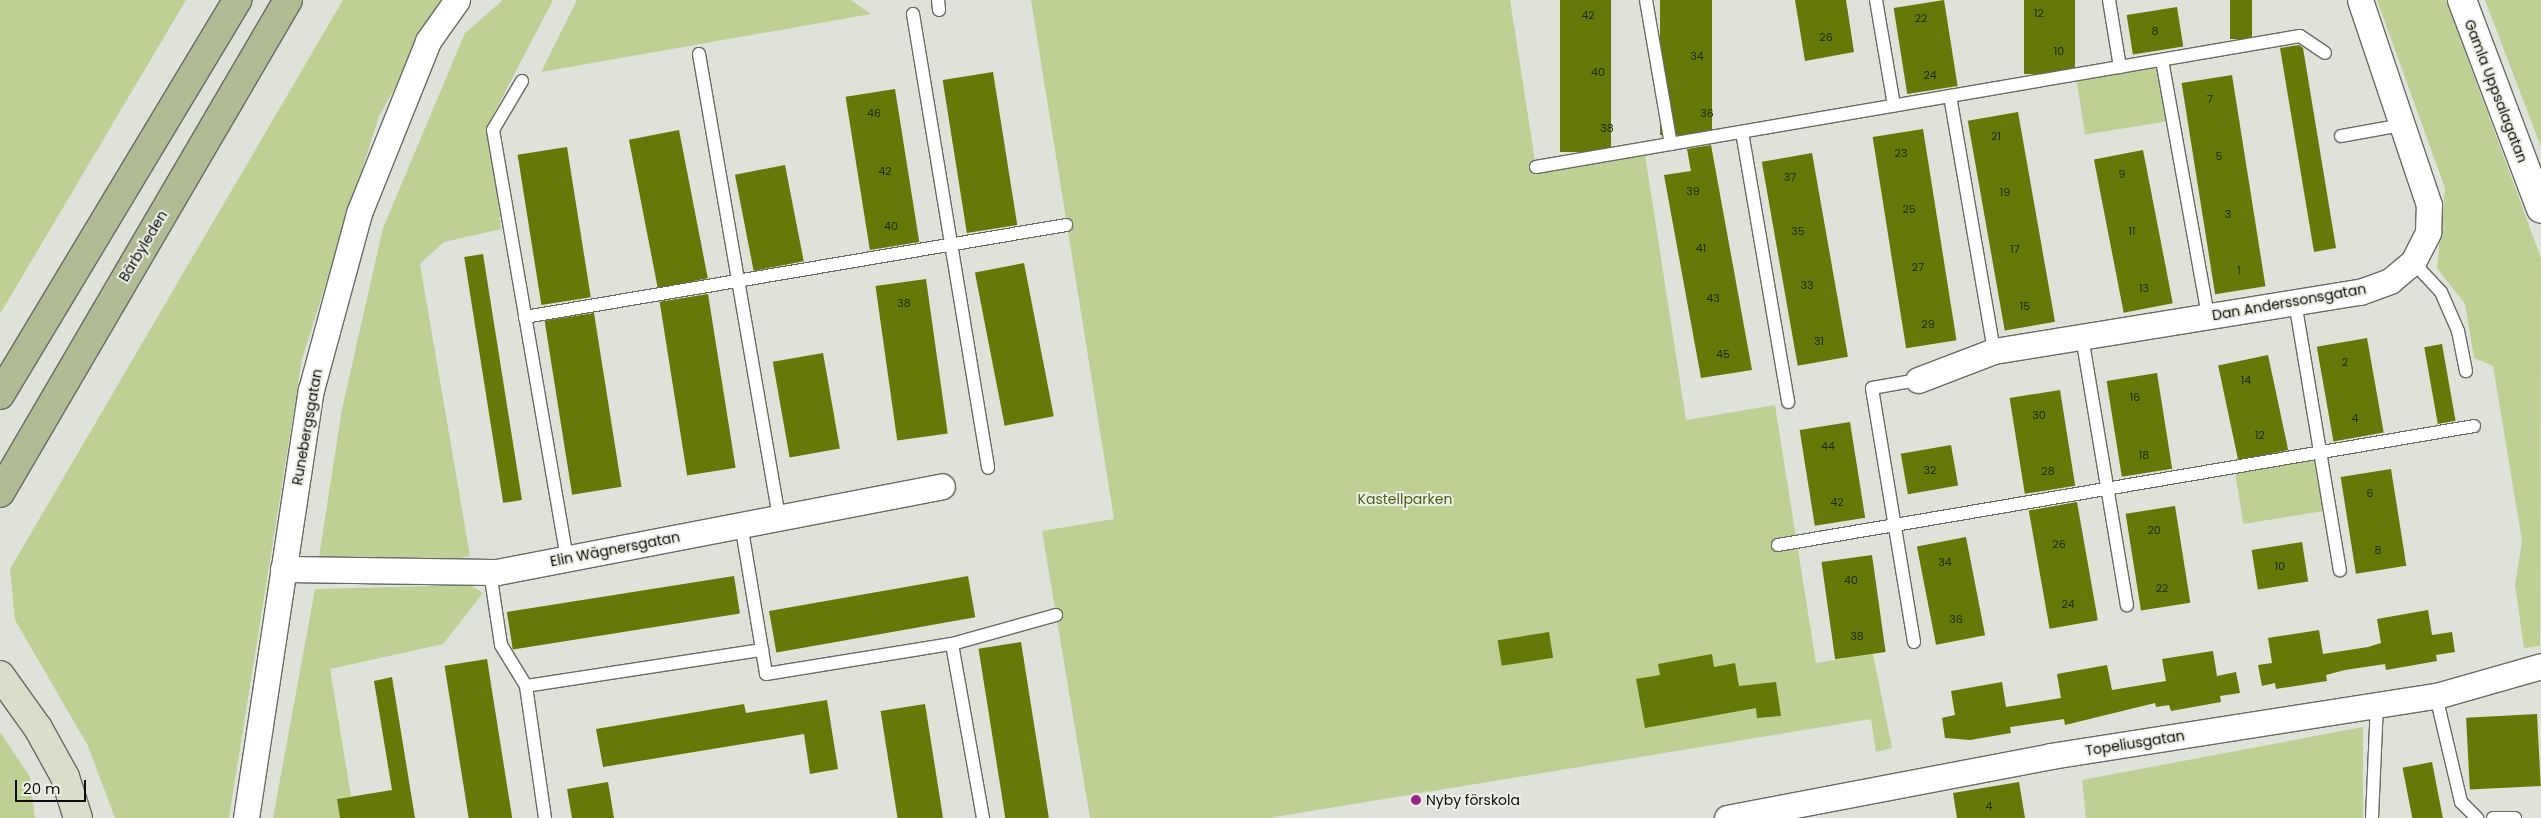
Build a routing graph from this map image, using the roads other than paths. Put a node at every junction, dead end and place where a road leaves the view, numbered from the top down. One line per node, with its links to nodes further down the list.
1 (238, 0): 34 (main road)
2 (288, 0): 41 (main road, Bärbyleden)
3 (457, 0): 47 (street, Runebergsgatan)
4 (1646, 0): 20 (lane)
5 (1876, 0): 16 (lane)
6 (2109, 0): 13 (lane)
7 (2360, 0): 17 (street, Dan Anderssonsgatan)
8 (2462, 0): 22 (street, Gamla Uppsalagatan)
9 (913, 14): 24 (lane)
10 (2325, 53): 12 (lane)
11 (699, 54): 26 (lane)
12 (2162, 60): 13 (lane); 28 (lane)
13 (2120, 66): 15 (lane)
14 (522, 81): 29 (lane)
15 (1950, 96): 16 (lane); 31 (lane)
16 (1894, 106): 18 (lane)
17 (2402, 125): 19 (lane); 25 (street, Dan Anderssonsgatan)
18 (1742, 132): 20 (lane); 35 (lane)
19 (2342, 136)
20 (1671, 144): 21 (lane)
21 (1536, 167)
22 (2541, 209)
23 (1066, 225): 24 (lane)
24 (951, 245): 26 (lane); 38 (lane)
25 (2413, 262): 27 (street, Dan Anderssonsgatan); 32 (lane)
26 (738, 281): 29 (lane); 42 (lane)
27 (2295, 302): 28 (street, Dan Anderssonsgatan); 37 (lane)
28 (2208, 316): 30 (street, Dan Anderssonsgatan)
29 (525, 317): 46 (lane)
30 (2082, 337): 31 (street, Dan Anderssonsgatan); 40 (lane)
31 (1994, 351): 33 (street, Dan Anderssonsgatan)
32 (2466, 371)
33 (1918, 380): 44 (lane)
34 (0, 395)
35 (1788, 402)
36 (2474, 426): 37 (lane)
37 (2320, 452): 40 (lane); 48 (lane)
38 (988, 468)
39 (942, 486): 42 (street, Elin Wägnersgatan)
40 (2108, 488): 44 (lane); 50 (lane)
41 (0, 493)
42 (779, 517): 43 (street, Elin Wägnersgatan)
43 (741, 524): 46 (street, Elin Wägnersgatan); 54 (lane)
44 (1895, 525): 45 (lane); 52 (lane)
45 (1778, 545)
46 (567, 558): 49 (street, Elin Wägnersgatan)
47 (283, 570): 49 (street, Elin Wägnersgatan); 61 (street, Runebergsgatan)
48 (2340, 570)
49 (490, 572): 57 (lane)
50 (2127, 606)
51 (1056, 615): 53 (lane)
52 (1914, 642)
53 (952, 644): 54 (lane); 63 (lane)
54 (762, 650): 57 (lane)
55 (2541, 666): 58 (street, Topeliusgatan)
56 (4, 680): 60 (main road)
57 (526, 686): 62 (lane)
58 (2436, 696): 59 (street, Topeliusgatan); 66 (lane)
59 (2377, 705): 64 (street, Topeliusgatan); 65 (lane)
60 (78, 818)
61 (246, 818)
62 (545, 818)
63 (983, 818)
64 (1727, 818)
65 (2372, 818)
66 (2477, 818)
67 (2493, 818): 68 (lane)
68 (2515, 818)

